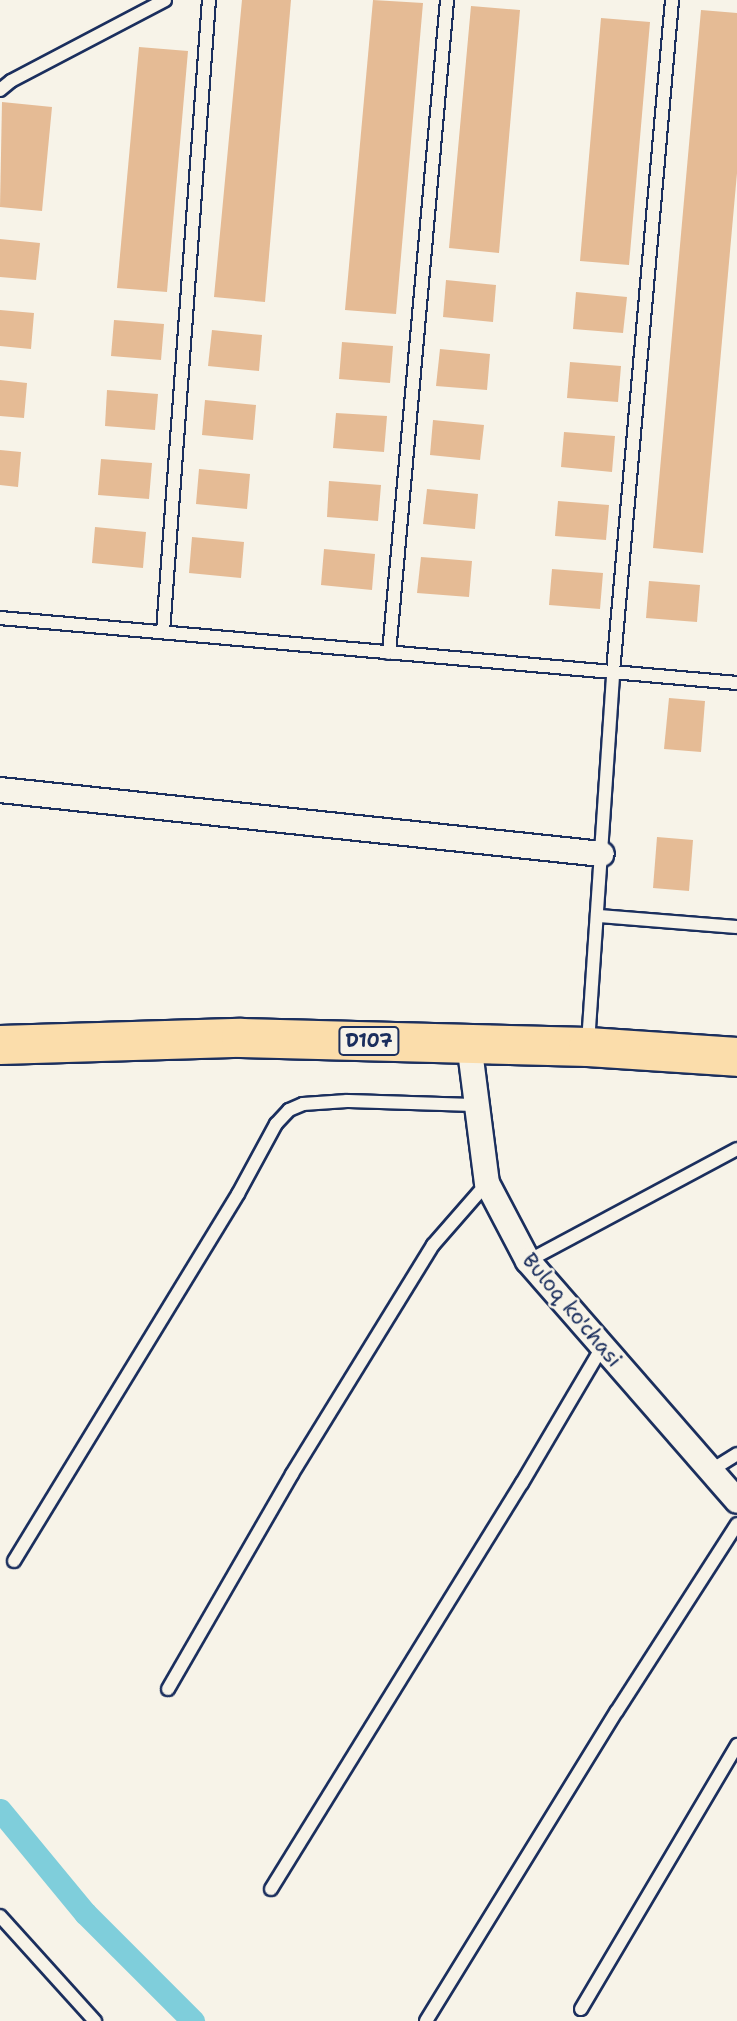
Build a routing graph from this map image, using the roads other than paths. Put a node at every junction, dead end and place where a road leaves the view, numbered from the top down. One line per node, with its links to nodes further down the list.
1 (165, 0): 5 (lane)
2 (209, 0): 7 (lane)
3 (447, 0): 8 (lane)
4 (672, 0): 9 (lane)
5 (0, 90)
6 (0, 618): 7 (lane)
7 (163, 632): 8 (lane)
8 (389, 653): 9 (lane)
9 (613, 672): 10 (lane); 12 (lane)
10 (737, 683)
11 (0, 790): 12 (street)
12 (602, 855): 13 (lane)
13 (598, 916): 14 (lane); 17 (lane)
14 (737, 927)
15 (469, 1044): 16 (main road, D107); 17 (main road, D107); 19 (street, Buloq ko'chasi)
16 (0, 1045)
17 (588, 1047): 18 (main road, D107)
18 (737, 1057)
19 (475, 1105): 21 (street, Buloq ko'chasi); 28 (lane)
20 (737, 1149): 22 (lane)
21 (487, 1183): 22 (street, Buloq ko'chasi); 29 (lane)
22 (528, 1261): 23 (street, Buloq ko'chasi)
23 (602, 1347): 25 (street, Buloq ko'chasi); 31 (lane)
24 (737, 1454): 25 (lane)
25 (710, 1471): 26 (street, Buloq ko'chasi)
26 (737, 1501)
27 (737, 1524): 35 (lane)
28 (14, 1561)
29 (168, 1689)
30 (737, 1745): 33 (lane)
31 (271, 1889)
32 (0, 1916): 34 (lane)
33 (581, 2009)
34 (94, 2021)
35 (426, 2021)

